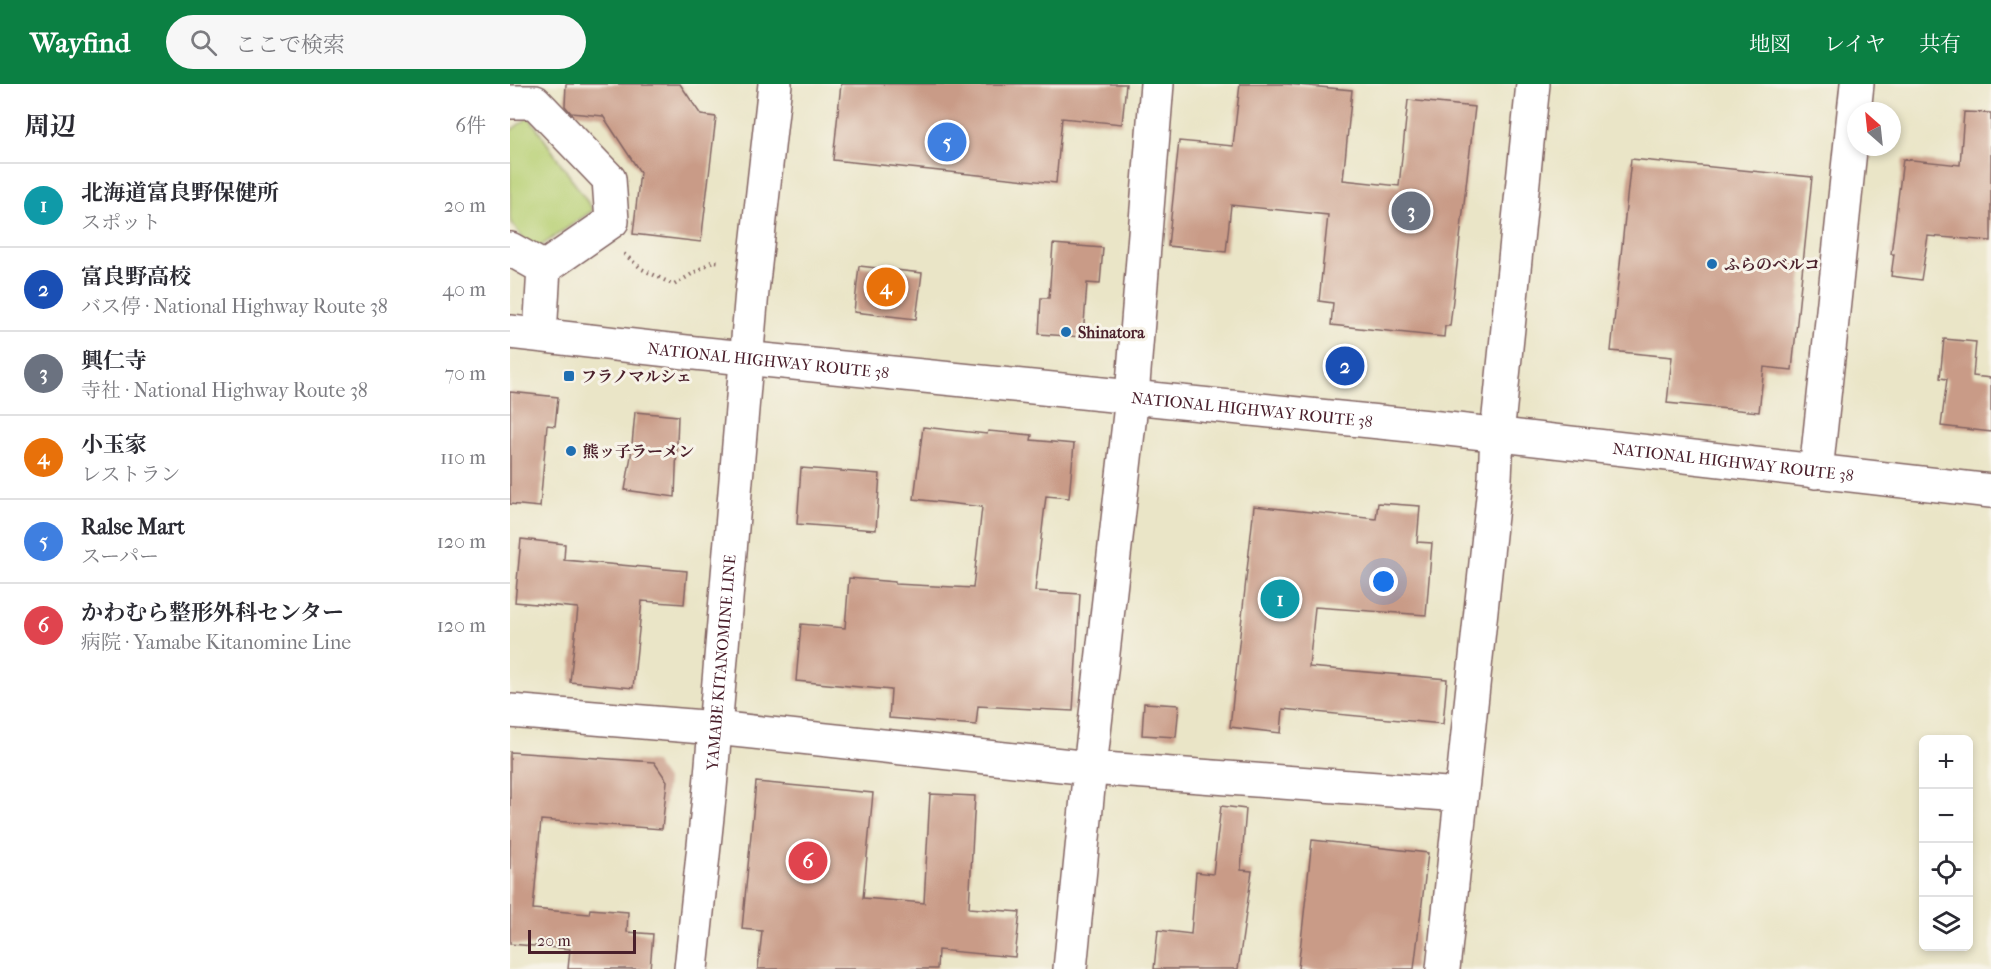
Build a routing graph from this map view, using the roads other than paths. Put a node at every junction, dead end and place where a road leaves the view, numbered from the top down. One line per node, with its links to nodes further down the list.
1 (775, 84): 9 (main road, YAMABE KITANOMINE LINE)
2 (1156, 84): 10 (main road)
3 (1533, 84): 11 (main road)
4 (1857, 84): 12 (main road)
5 (510, 102): 7 (main road)
6 (510, 249): 7 (main road)
7 (543, 268): 8 (main road)
8 (525, 334): 9 (main road, NATIONAL HIGHWAY ROUTE 38)
9 (746, 357): 10 (main road, NATIONAL HIGHWAY ROUTE 38); 15 (main road, YAMABE KITANOMINE LINE)
10 (1132, 396): 11 (main road, NATIONAL HIGHWAY ROUTE 38); 16 (main road)
11 (1497, 435): 12 (main road, NATIONAL HIGHWAY ROUTE 38); 17 (main road)
12 (1816, 472): 13 (main road, NATIONAL HIGHWAY ROUTE 38)
13 (1991, 491)
14 (510, 711): 15 (main road)
15 (715, 728): 16 (main road); 18 (main road, YAMABE KITANOMINE LINE)
16 (1090, 768): 17 (main road); 19 (main road)
17 (1460, 795): 20 (main road)
18 (691, 969)
19 (1070, 969)
20 (1443, 969)

